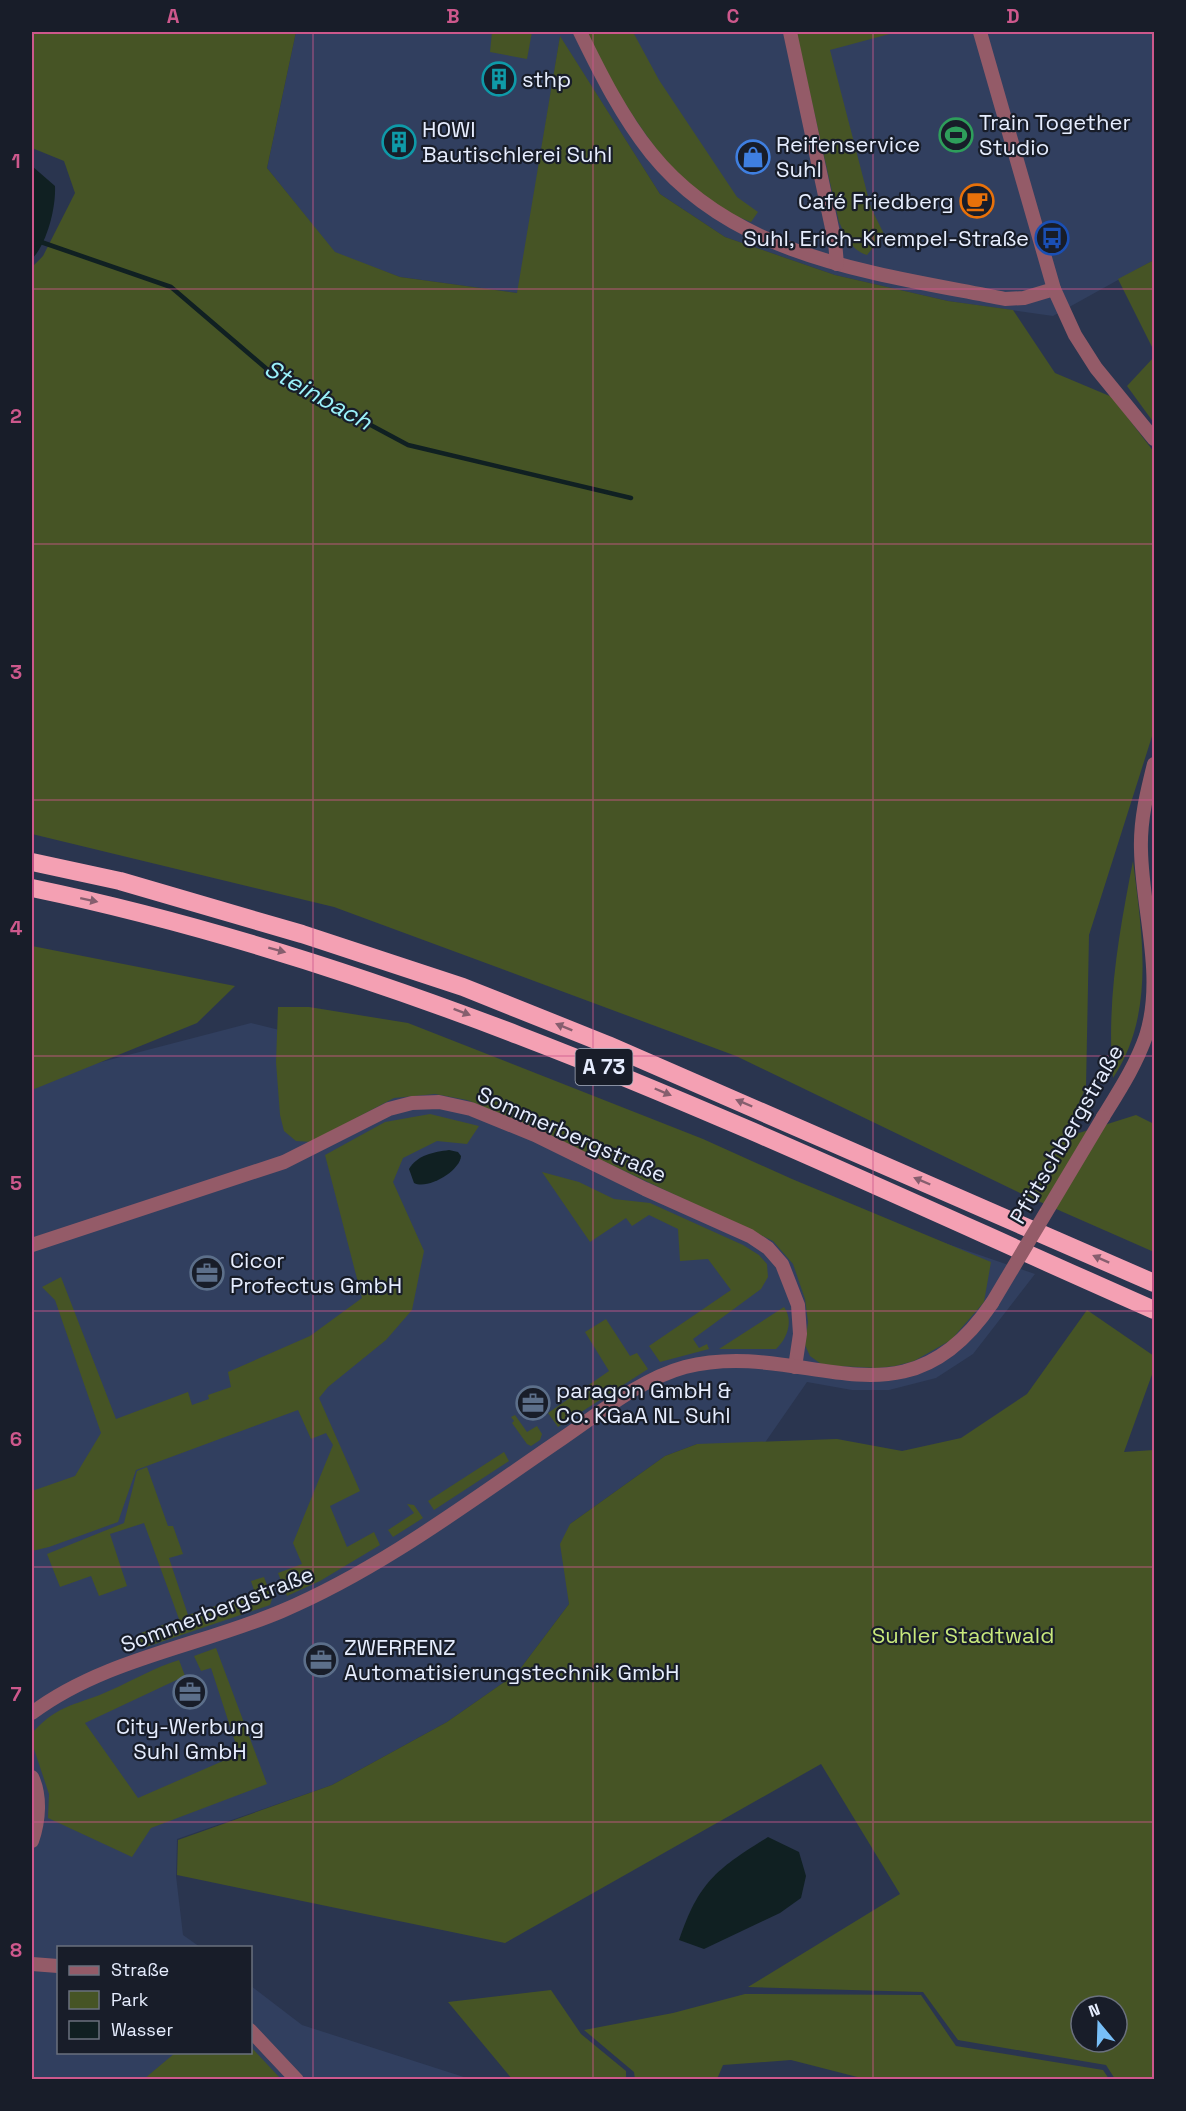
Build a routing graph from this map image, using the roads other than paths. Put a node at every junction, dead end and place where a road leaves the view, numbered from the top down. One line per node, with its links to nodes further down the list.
1 (580, 32): 4 (street)
2 (790, 32): 4 (street)
3 (980, 32): 5 (street)
4 (837, 264): 5 (street)
5 (1054, 289): 6 (street)
6 (1155, 439)
7 (1155, 764): 12 (street, Pfütschbergstraße, bridge)
8 (32, 862): 11 (highway, A 73, one-way to 8)
9 (32, 888): 13 (highway, A 73, one-way to 13)
10 (32, 1245): 14 (street, Sommerbergstraße)
11 (1155, 1283)
12 (992, 1303): 14 (street, Sommerbergstraße)
13 (1155, 1310)
14 (795, 1367): 15 (street, Sommerbergstraße)
15 (32, 1713)
16 (32, 1777): 17 (street)
17 (32, 1841)
18 (32, 1964): 19 (street)
19 (57, 1966)
20 (252, 2032): 21 (street)
21 (297, 2079)

